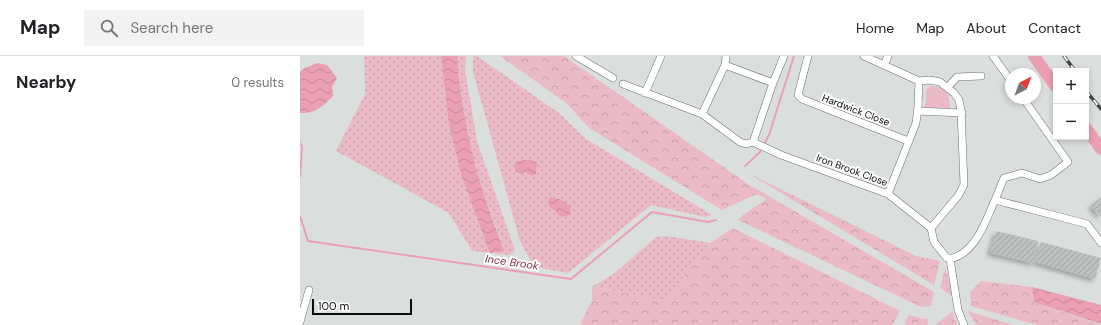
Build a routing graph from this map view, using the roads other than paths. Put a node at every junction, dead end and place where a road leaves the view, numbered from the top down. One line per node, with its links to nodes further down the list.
1 (661, 56): 18 (street)
2 (726, 56): 9 (street)
3 (784, 56): 15 (street)
4 (808, 56): 23 (street, Hardwick Close)
5 (864, 56): 10 (street)
6 (888, 56): 10 (street)
7 (993, 56): 11 (street)
8 (581, 57): 13 (street)
9 (725, 65): 15 (street); 21 (street)
10 (884, 65): 14 (street)
11 (1005, 73)
12 (981, 76): 17 (street)
13 (613, 78)
14 (919, 81): 17 (street); 20 (street)
15 (773, 83): 24 (street)
16 (623, 84): 18 (street, Iron Brook Close)
17 (948, 87): 22 (street)
18 (645, 93): 21 (street, Iron Brook Close)
19 (1027, 104): 26 (street)
20 (918, 111): 22 (street); 23 (street)
21 (702, 114): 24 (street, Iron Brook Close)
22 (962, 114): 27 (street)
23 (908, 140): 25 (street)
24 (755, 142): 25 (street, Iron Brook Close)
25 (888, 194): 27 (street, Iron Brook Close)
26 (995, 200): 28 (street); 29 (street)
27 (930, 228): 29 (street)
28 (1101, 243)
29 (950, 259): 32 (street)
30 (305, 293): 31 (street)
31 (300, 322)
32 (964, 325)

